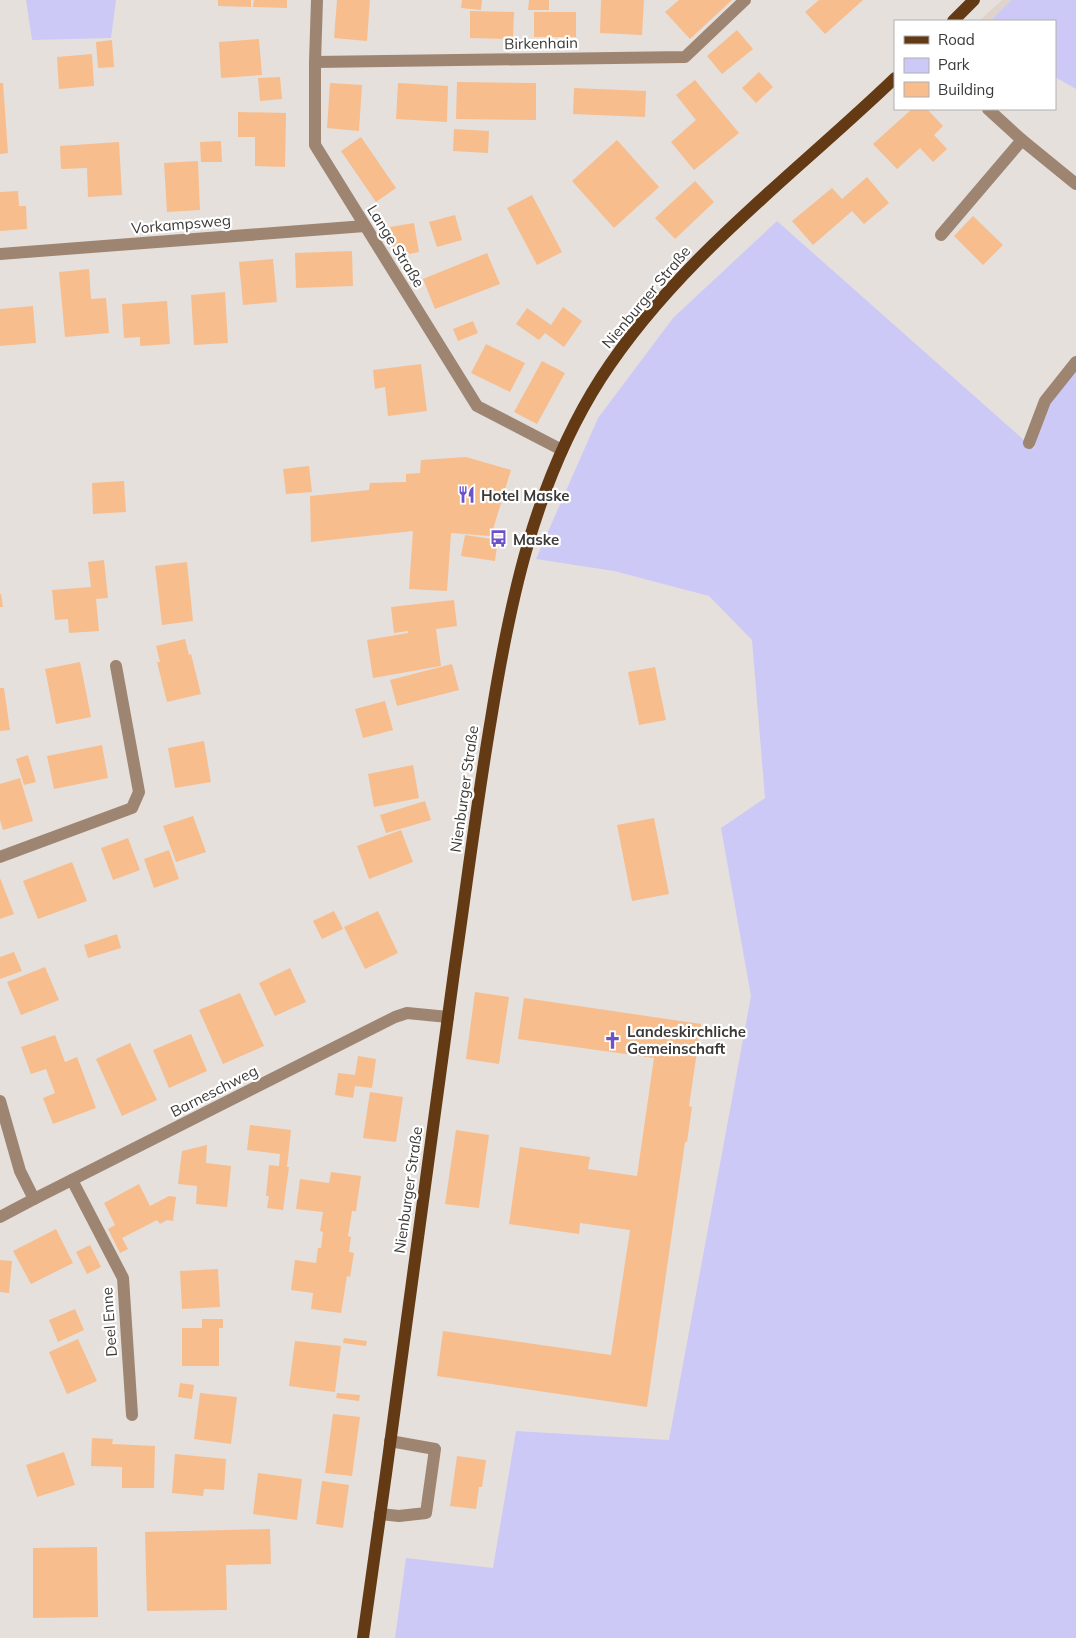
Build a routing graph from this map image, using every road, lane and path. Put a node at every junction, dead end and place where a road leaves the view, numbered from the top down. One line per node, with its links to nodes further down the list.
1 (318, 0): 5 (street, Lange Straße)
2 (745, 0): 5 (street, Birkenhain)
3 (974, 0): 4 (main road)
4 (954, 20)
5 (315, 62): 10 (street, Lange Straße)
6 (894, 79): 15 (main road, Nienburger Straße)
7 (989, 110): 8 (street)
8 (1022, 140): 9 (street); 11 (street)
9 (1076, 184)
10 (365, 226): 12 (street, Vorkampsweg); 15 (street, Lange Straße)
11 (940, 234)
12 (0, 254)
13 (1076, 362): 14 (street)
14 (1029, 442)
15 (562, 450): 18 (main road, Nienburger Straße)
16 (116, 666): 17 (street)
17 (0, 857)
18 (448, 1017): 20 (street, Barneschweg); 24 (main road, Nienburger Straße)
19 (0, 1101): 21 (street)
20 (72, 1180): 21 (street, Barneschweg); 23 (street, Deel Enne)
21 (34, 1199): 22 (street, Barneschweg)
22 (0, 1217)
23 (132, 1414)
24 (390, 1441): 25 (main road, Nienburger Straße); 25 (street)
25 (380, 1514): 26 (main road, Nienburger Straße)
26 (363, 1638)

